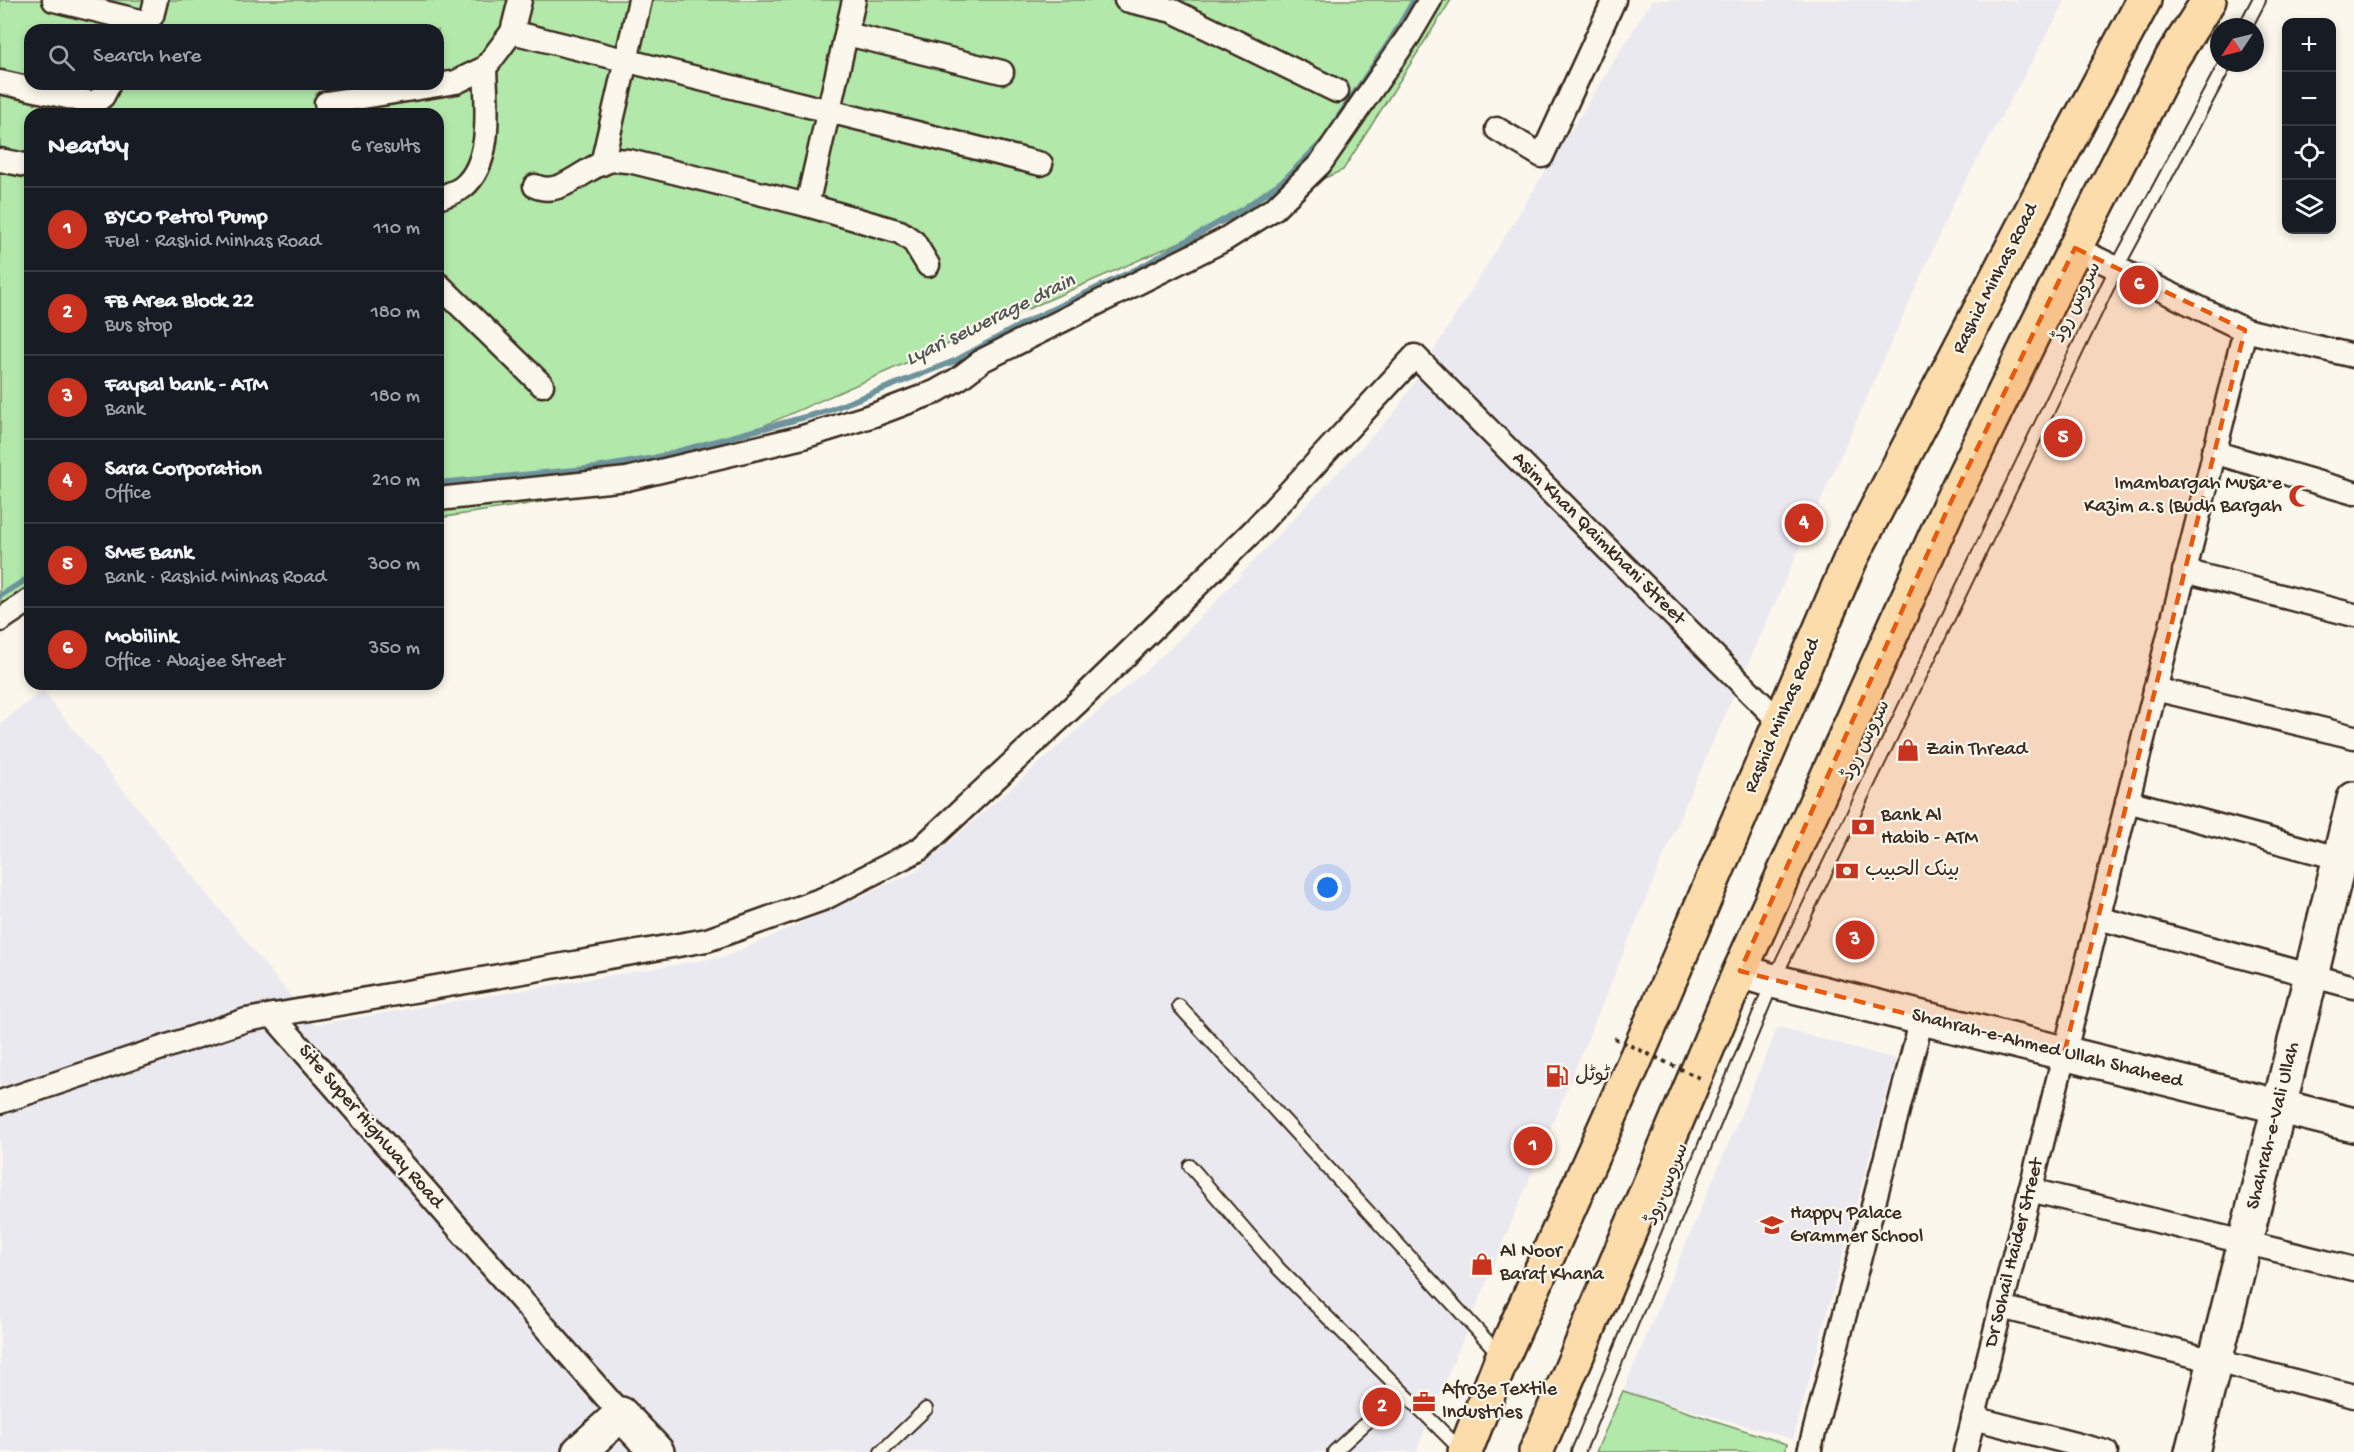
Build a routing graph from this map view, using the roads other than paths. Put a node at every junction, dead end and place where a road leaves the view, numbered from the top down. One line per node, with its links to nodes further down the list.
1 (54, 0): 14 (street)
2 (156, 0): 15 (street)
3 (520, 0): 16 (street)
4 (640, 0): 19 (street)
5 (855, 0): 17 (street)
6 (1126, 0): 29 (street)
7 (1430, 0): 49 (street)
8 (1614, 0): 32 (street)
9 (2144, 0): 55 (main road, Rashid Minhas Road)
10 (2210, 0): 18 (main road)
11 (2223, 0): 18 (main road)
12 (2259, 0): 13 (lane)
13 (2250, 18)
14 (132, 24)
15 (141, 24)
16 (512, 32): 19 (street); 20 (street)
17 (847, 34): 21 (street); 31 (street)
18 (2172, 58): 40 (main road)
19 (626, 59): 31 (street); 34 (street)
20 (485, 68): 24 (street); 38 (street)
21 (1002, 72)
22 (2221, 72): 42 (lane, سروس روڈ)
23 (0, 82): 25 (street)
24 (444, 84)
25 (24, 87)
26 (36, 90): 27 (street)
27 (106, 90)
28 (406, 90): 30 (street)
29 (1337, 91)
30 (326, 103)
31 (829, 111): 35 (street); 39 (street)
32 (1497, 129)
33 (0, 160): 36 (street)
34 (602, 164): 37 (street); 39 (street)
35 (1041, 164)
36 (24, 165)
37 (535, 186)
38 (444, 195)
39 (807, 206): 41 (street)
40 (2075, 248): 42 (street); 61 (main road)
41 (928, 265)
42 (2116, 269): 44 (street); 63 (lane, سروس روڈ)
43 (444, 290): 46 (street)
44 (2245, 330): 45 (street); 47 (street, Dr Sohail Haider Street)
45 (2354, 356)
46 (542, 385)
47 (2213, 452): 48 (street); 50 (street, Dr Sohail Haider Street)
48 (2354, 493)
49 (444, 498)
50 (2184, 571): 52 (street); 54 (street, Dr Sohail Haider Street)
51 (24, 604): 53 (street)
52 (2354, 615)
53 (0, 620)
54 (2155, 689): 56 (street); 58 (street, Dr Sohail Haider Street)
55 (1780, 722): 66 (street, Asim Khan Qaimkhani Street); 77 (main road, Rashid Minhas Road)
56 (2354, 737)
57 (2354, 799): 59 (street, Shahrah-e-Vali Ullah)
58 (2127, 801): 59 (street); 60 (street, Dr Sohail Haider Street)
59 (2347, 861): 62 (street, Shahrah-e-Vali Ullah)
60 (2098, 918): 62 (street); 68 (street, Dr Sohail Haider Street)
61 (1740, 970): 63 (street, Shahrah-e-Ahmed Ullah Shaheed); 89 (main road)
62 (2310, 976): 64 (street); 70 (street, Shahrah-e-Vali Ullah)
63 (1773, 981): 67 (street, Shahrah-e-Ahmed Ullah Shaheed); 90 (lane, سروس روڈ)
64 (2354, 987)
65 (1179, 1006): 77 (lane)
66 (272, 1015): 69 (street); 82 (street, Site Super Highway Road)
67 (1922, 1018): 68 (street, Shahrah-e-Ahmed Ullah Shaheed); 91 (street)
68 (2064, 1054): 70 (street, Shahrah-e-Ahmed Ullah Shaheed); 73 (street, Dr Sohail Haider Street)
69 (0, 1102)
70 (2279, 1107): 71 (street, Shahrah-e-Ahmed Ullah Shaheed); 74 (street, Shahrah-e-Vali Ullah)
71 (2354, 1125)
72 (1190, 1166): 79 (lane)
73 (2030, 1190): 74 (street); 76 (street, Dr Sohail Haider Street)
74 (2244, 1242): 75 (street); 78 (street, Shahrah-e-Vali Ullah)
75 (2354, 1269)
76 (2001, 1307): 78 (street); 83 (street, Dr Sohail Haider Street)
77 (1502, 1358): 88 (main road, Rashid Minhas Road)
78 (2214, 1361): 80 (street); 94 (street, Shahrah-e-Vali Ullah)
79 (1401, 1391): 87 (lane); 88 (lane)
80 (2354, 1396)
81 (926, 1409): 86 (lane)
82 (621, 1414): 84 (street); 85 (street, Site Super Highway Road)
83 (1973, 1418): 92 (street, Dr Sohail Haider Street); 93 (street)
84 (579, 1452)
85 (657, 1452)
86 (881, 1452)
87 (1334, 1452)
88 (1463, 1452)
89 (1536, 1452)
90 (1578, 1452)
91 (1809, 1452)
92 (1965, 1452)
93 (2106, 1452)
94 (2192, 1452)

